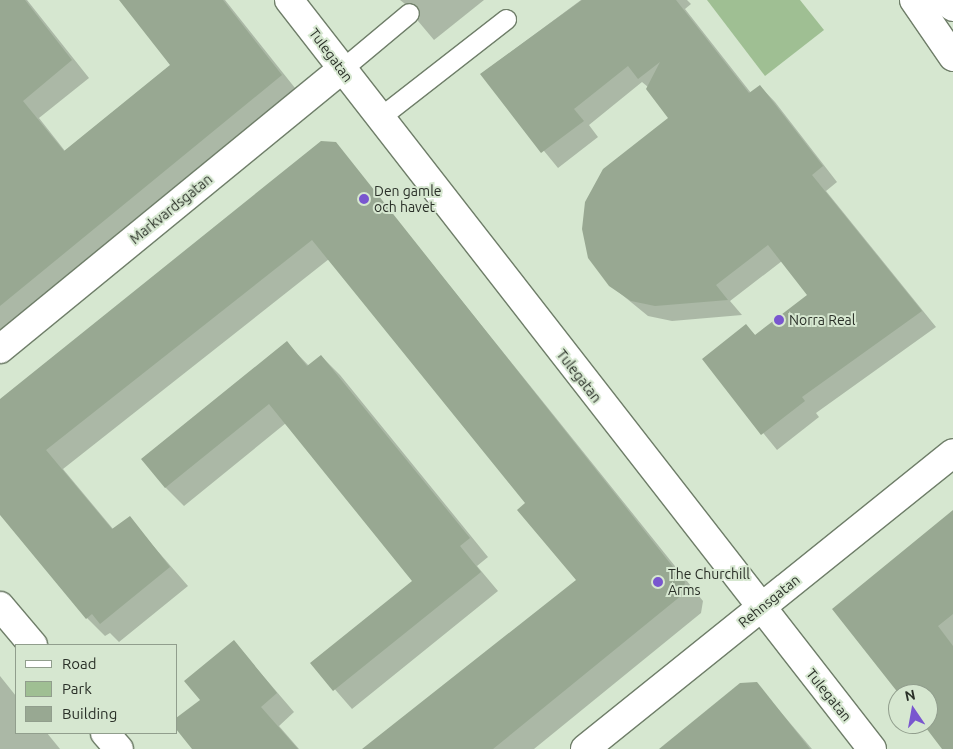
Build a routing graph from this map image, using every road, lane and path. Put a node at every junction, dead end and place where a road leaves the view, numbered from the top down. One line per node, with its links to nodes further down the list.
1 (289, 0): 8 (street, Tulegatan)
2 (914, 0): 7 (street)
3 (943, 0): 4 (street)
4 (953, 8)
5 (409, 13): 8 (lane)
6 (506, 20): 9 (lane)
7 (953, 57)
8 (342, 69): 9 (street, Tulegatan); 10 (street, Markvardsgatan)
9 (379, 118): 13 (street, Tulegatan)
10 (0, 349)
11 (953, 454): 13 (street, Rehnsgatan)
12 (0, 606): 14 (street)
13 (760, 608): 17 (street, Rehnsgatan); 18 (street, Tulegatan)
14 (32, 644)
15 (106, 734): 16 (street)
16 (119, 749)
17 (585, 749)
18 (872, 749)

